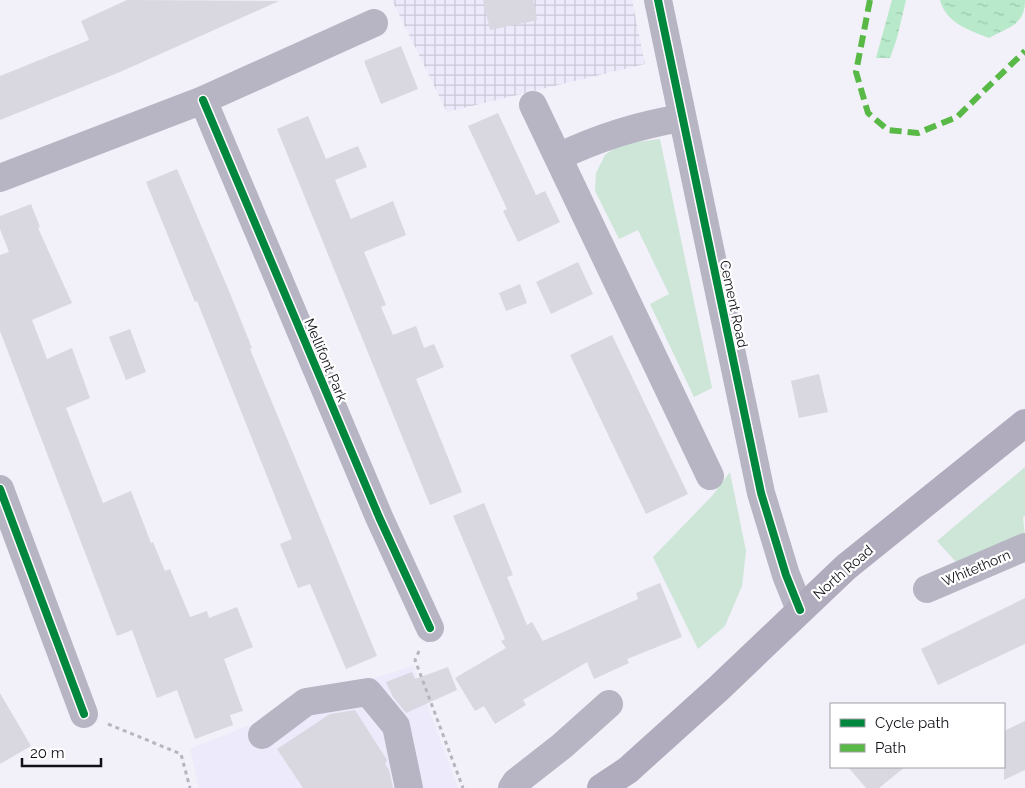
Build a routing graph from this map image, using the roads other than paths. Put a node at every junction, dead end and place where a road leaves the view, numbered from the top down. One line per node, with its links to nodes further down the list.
1 (658, 0): 5 (street, Cement Road)
2 (374, 23): 3 (street)
3 (203, 100): 7 (street); 14 (street, Mellifont Park)
4 (533, 105): 6 (street)
5 (681, 118): 6 (street); 13 (street, Cement Road)
6 (558, 157): 9 (street)
7 (0, 178)
8 (1025, 423): 13 (main road, North Road)
9 (710, 476)
10 (0, 489): 16 (street)
11 (1025, 547): 12 (street, Whitethorn)
12 (927, 589)
13 (800, 610): 18 (main road, North Road)
14 (430, 628)
15 (609, 704): 20 (street)
16 (84, 714)
17 (262, 735): 19 (street)
18 (634, 779): 21 (main road, North Road)
19 (409, 788)
20 (512, 788)
21 (601, 788)

